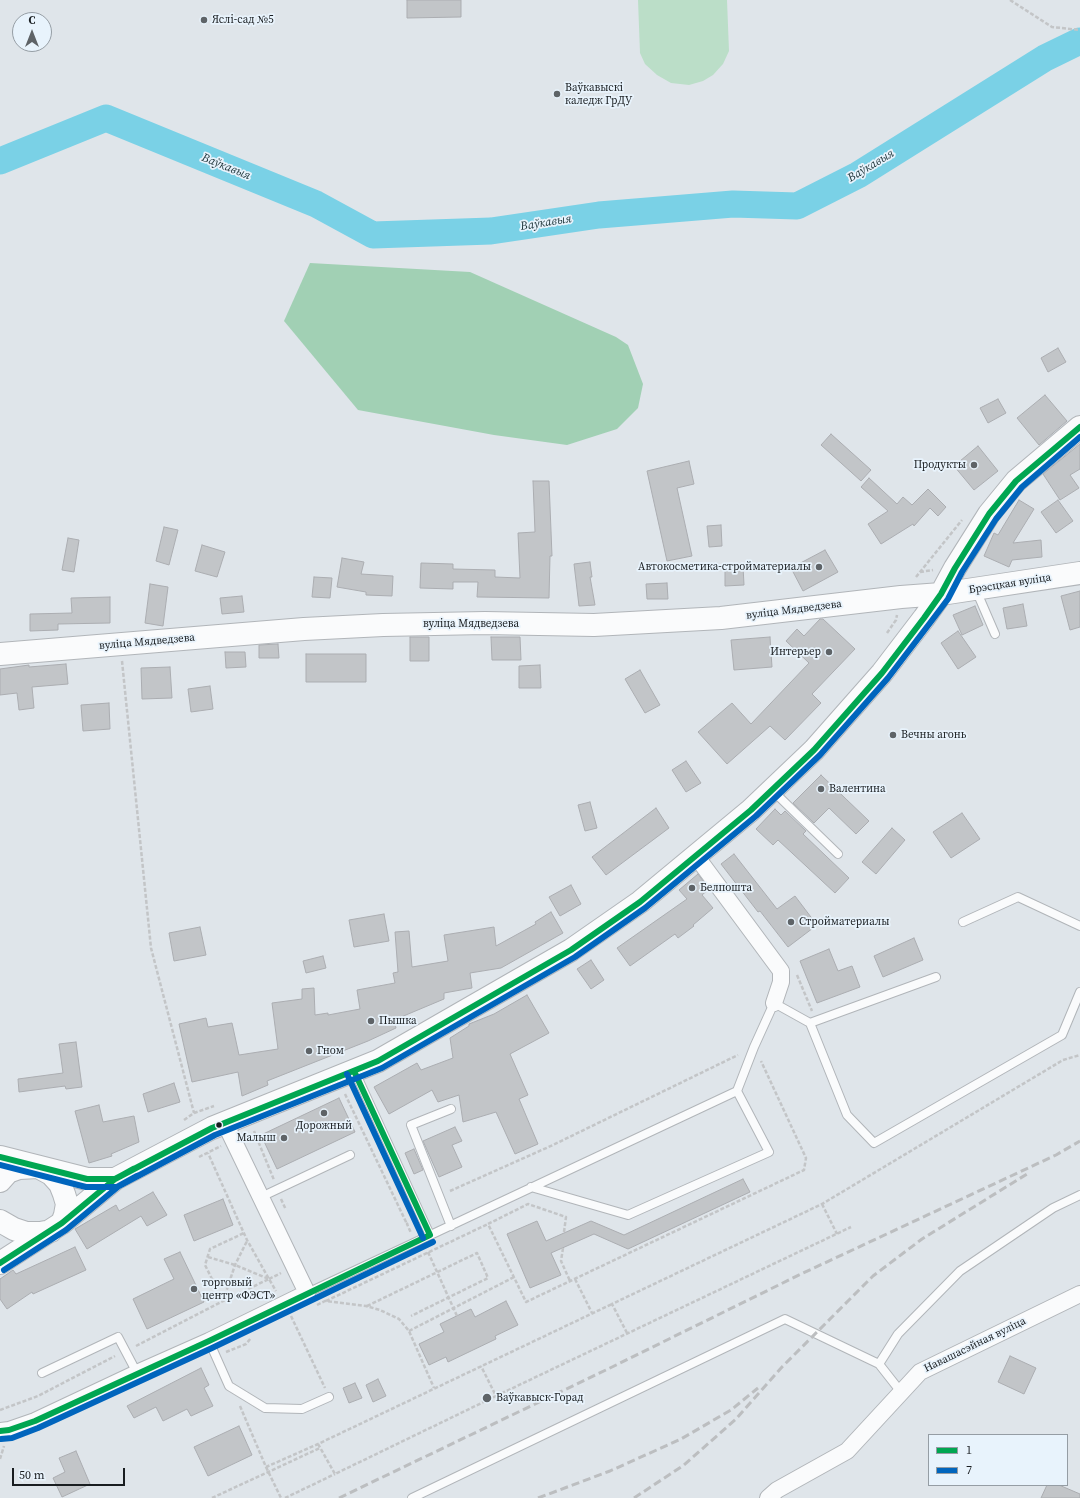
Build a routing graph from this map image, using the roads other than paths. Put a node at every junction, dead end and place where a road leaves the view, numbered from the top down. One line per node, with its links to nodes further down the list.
1 (1080, 427): 4 (street)
2 (1080, 573): 3 (street, Брэсцкая вуліца)
3 (976, 590): 4 (street, Брэсцкая вуліца); 5 (lane)
4 (941, 594): 6 (street, вуліца Мядведзева); 7 (street)
5 (995, 634)
6 (0, 654)
7 (772, 790): 8 (lane); 9 (street)
8 (838, 854)
9 (696, 856): 14 (street); 16 (street)
10 (963, 922): 11 (lane)
11 (1080, 926)
12 (936, 978): 15 (lane)
13 (1080, 992): 15 (lane)
14 (774, 1003): 15 (lane); 17 (lane)
15 (810, 1023)
16 (357, 1078): 19 (street); 32 (lane)
17 (737, 1091): 25 (lane); 25 (lane)
18 (451, 1108): 29 (lane)
19 (225, 1123): 23 (street); 27 (street)
20 (350, 1155): 27 (lane)
21 (0, 1157): 22 (street)
22 (38, 1167): 23 (street); 24 (street); 30 (street)
23 (115, 1179): 30 (street)
24 (0, 1181)
25 (531, 1186): 29 (lane)
26 (1080, 1195): 37 (lane)
27 (260, 1197): 35 (street)
28 (0, 1221): 30 (street)
29 (451, 1226): 32 (lane)
30 (56, 1227): 33 (street)
31 (0, 1234): 33 (street)
32 (430, 1235): 35 (lane)
33 (2, 1262)
34 (1080, 1294): 40 (street, Навашасэйная вуліца)
35 (309, 1300): 36 (street)
36 (209, 1340): 39 (street); 41 (lane)
37 (879, 1364): 40 (lane); 43 (lane)
38 (42, 1373): 39 (lane)
39 (137, 1373): 42 (street)
40 (901, 1392): 44 (street, Навашасэйная вуліца)
41 (329, 1397)
42 (0, 1431)
43 (412, 1498)
44 (768, 1498)

